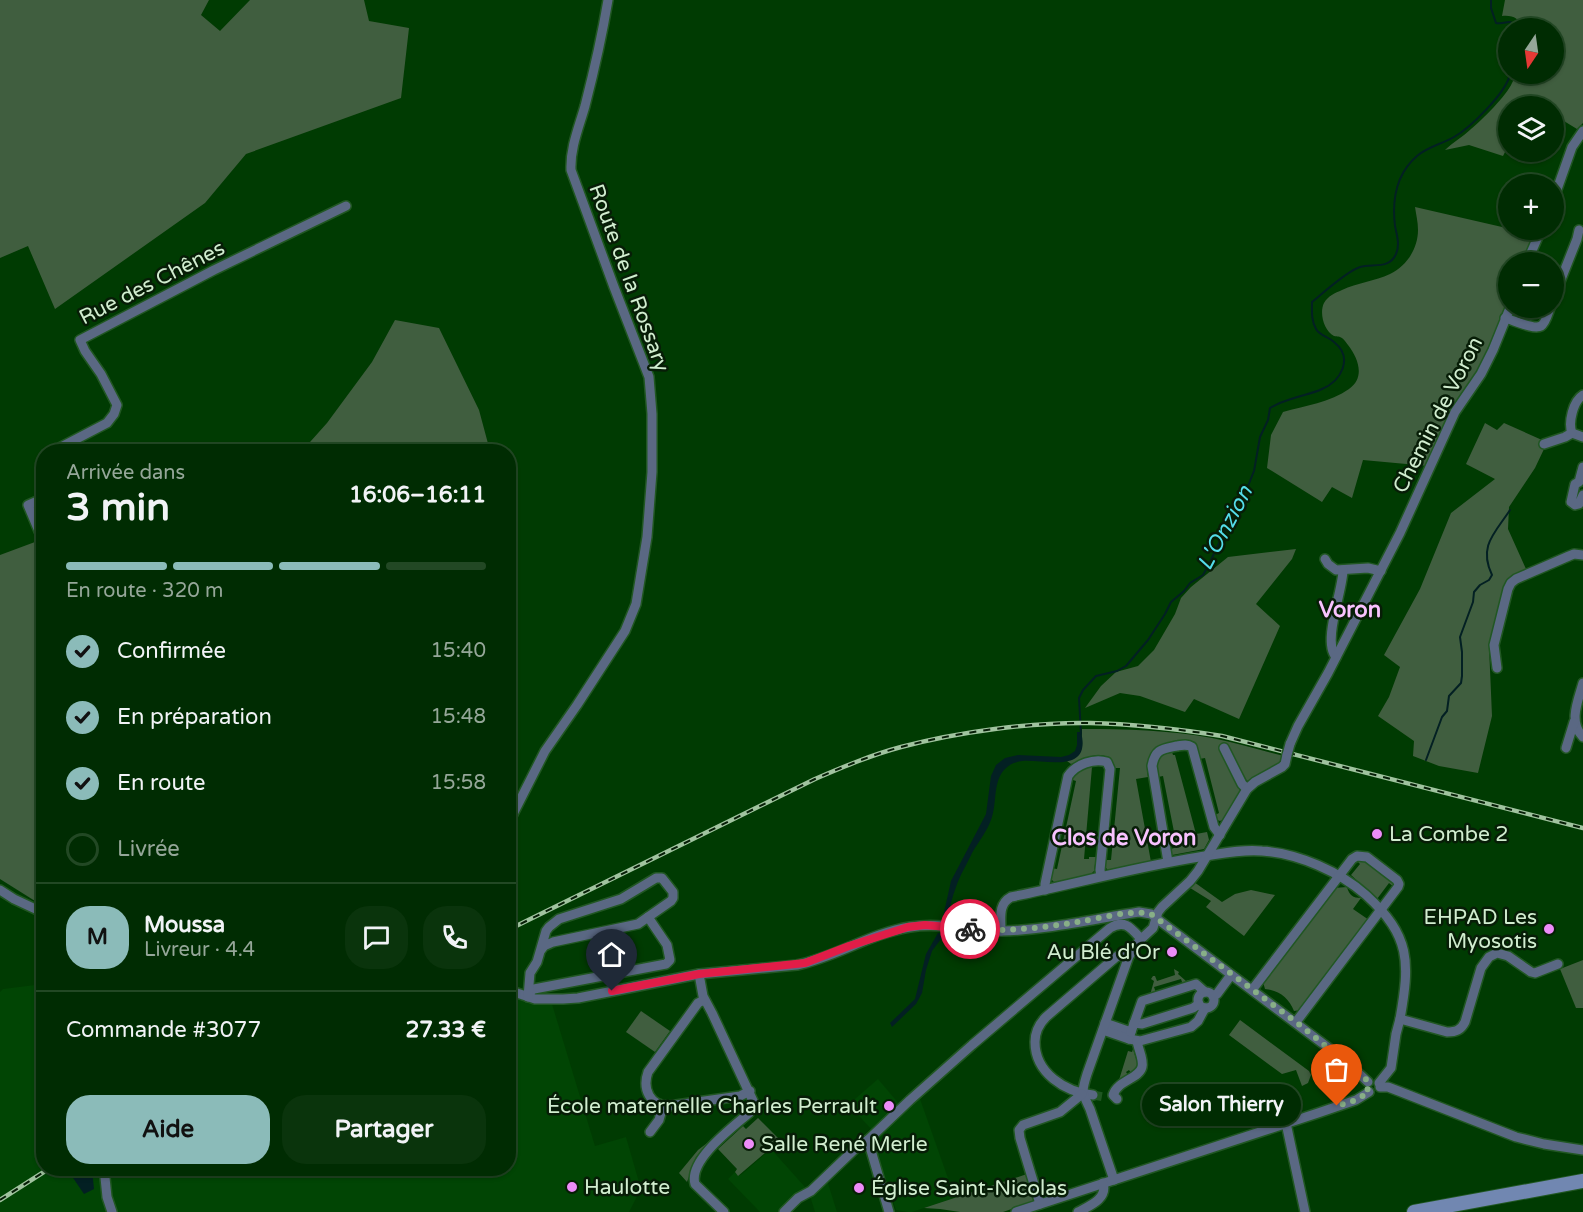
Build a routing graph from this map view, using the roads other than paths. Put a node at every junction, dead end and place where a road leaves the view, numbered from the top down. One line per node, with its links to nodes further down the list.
1 (608, 0): 32 (street, Route de la Rossary)
2 (1583, 131): 3 (street)
3 (1562, 174)
4 (346, 206): 12 (street, Rue des Chênes)
5 (1579, 230): 6 (street)
6 (1564, 272)
7 (1505, 318): 8 (street); 23 (street, Chemin de Voron)
8 (1546, 318)
9 (1583, 395): 10 (street)
10 (1572, 433): 11 (street); 13 (street)
11 (1583, 437)
12 (67, 444)
13 (1544, 444)
14 (1583, 467): 15 (street)
15 (1581, 483): 16 (street)
16 (1583, 495)
17 (36, 502): 18 (street)
18 (36, 524)
19 (1583, 555): 21 (street); 25 (street)
20 (1325, 559): 22 (street)
21 (1583, 564)
22 (1343, 570): 23 (street); 24 (street)
23 (1381, 571): 24 (street, Chemin de Voron)
24 (1336, 657): 31 (street, Chemin de Voron, bridge)
25 (1497, 668)
26 (1583, 683): 27 (street)
27 (1574, 719): 28 (street); 30 (street)
28 (1583, 737)
29 (1224, 748): 31 (street)
30 (1566, 748)
31 (1247, 789): 33 (street)
32 (516, 808)
33 (1220, 835): 34 (street); 35 (street)
34 (1207, 856): 35 (street); 36 (street); 43 (street)
35 (1168, 862): 37 (street)
36 (1339, 875): 41 (street); 41 (street); 51 (street)
37 (1101, 876): 39 (street); 39 (street)
38 (0, 890): 40 (street)
39 (1045, 890): 44 (street)
40 (36, 910)
41 (1381, 910): 58 (street); 59 (street)
42 (648, 917): 46 (street); 46 (street); 54 (street)
43 (1156, 918): 44 (street); 45 (street); 50 (street)
44 (1001, 931): 49 (street)
45 (1141, 939): 47 (street); 72 (street)
46 (541, 950): 54 (street)
47 (1129, 956): 60 (street); 66 (street)
48 (1558, 964): 58 (street)
49 (699, 974): 54 (street); 55 (street)
50 (1231, 975): 51 (street); 53 (street)
51 (1252, 990): 59 (street)
52 (516, 992): 54 (street)
53 (1209, 994): 56 (street); 62 (street)
54 (528, 995)
55 (704, 1000): 65 (street); 69 (street)
56 (1202, 1006): 57 (street); 61 (street)
57 (1163, 1017): 61 (street); 62 (street)
58 (1400, 1019): 63 (street)
59 (1296, 1022): 64 (street)
60 (1104, 1027): 62 (street); 66 (street)
61 (1167, 1033): 62 (street)
62 (1133, 1034): 68 (street)
63 (1380, 1085): 64 (street); 73 (street)
64 (1369, 1087): 70 (street)
65 (750, 1091): 69 (street); 81 (street)
66 (1082, 1094): 67 (street); 75 (street); 78 (street)
67 (1093, 1095)
68 (1112, 1098)
69 (663, 1106): 71 (street)
70 (1286, 1123): 75 (street); 79 (street)
71 (650, 1132)
72 (868, 1140): 82 (street); 83 (street)
73 (1583, 1150)
74 (105, 1176): 80 (street)
75 (1114, 1180): 77 (street)
76 (1583, 1181): 86 (main road)
77 (1103, 1183): 78 (street); 85 (street)
78 (1040, 1204): 84 (street)
79 (1304, 1208)
80 (112, 1212)
81 (724, 1212)
82 (784, 1212)
83 (889, 1212)
84 (1016, 1212)
85 (1078, 1212)
86 (1414, 1212)

